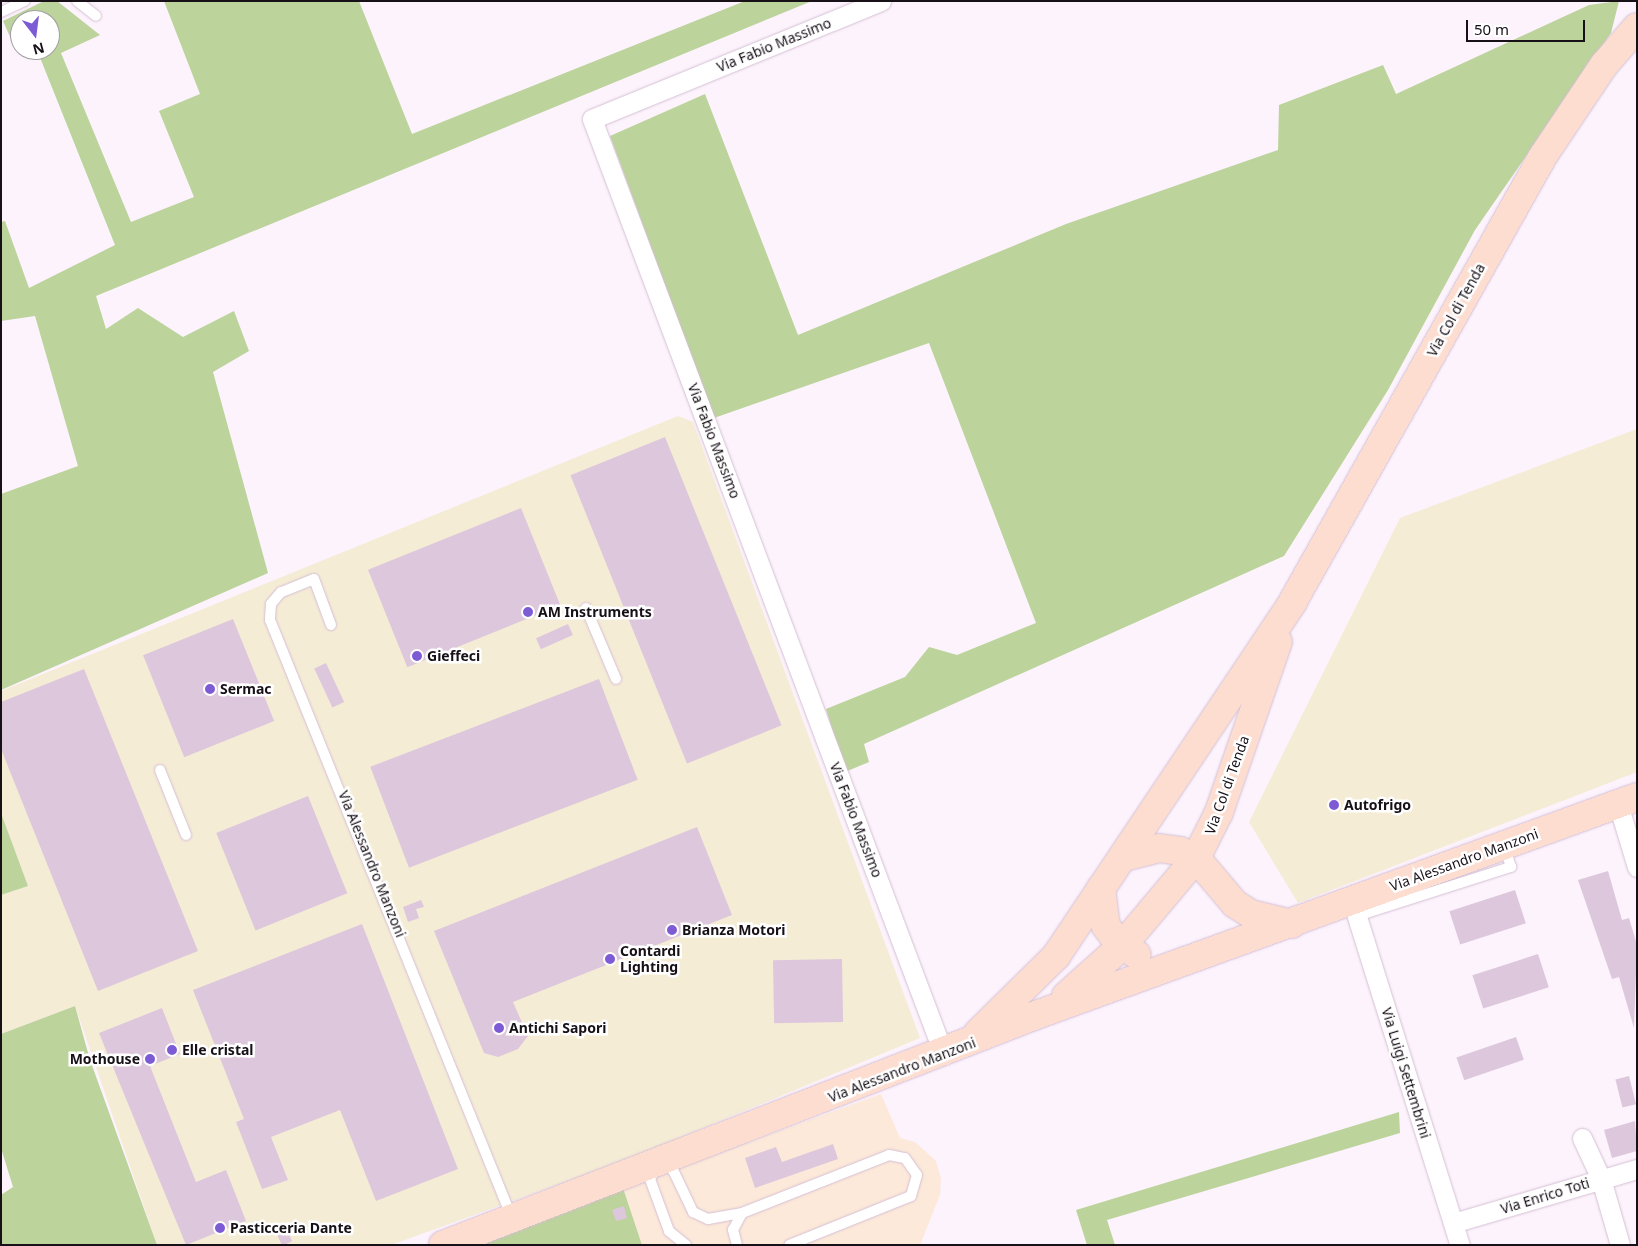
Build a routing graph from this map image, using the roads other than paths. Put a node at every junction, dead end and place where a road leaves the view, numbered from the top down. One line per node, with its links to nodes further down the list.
1 (25, 1): 4 (lane)
2 (78, 1): 5 (lane)
3 (881, 1): 23 (street, Via Fabio Massimo)
4 (1, 12)
5 (96, 16)
6 (1637, 27): 7 (main road, Via Col di Tenda)
7 (1292, 603): 14 (main road, Via Col di Tenda); 15 (main road, Via Col di Tenda)
8 (586, 608): 10 (lane)
9 (331, 625): 29 (lane, Via Alessandro Manzoni)
10 (616, 679)
11 (160, 770): 13 (lane)
12 (1627, 801): 16 (street); 18 (main road, Via Alessandro Manzoni)
13 (186, 835)
14 (1124, 858): 15 (main road); 17 (main road, Via Col di Tenda)
15 (1196, 858): 19 (main road); 20 (main road, Via Col di Tenda)
16 (1637, 867)
17 (1101, 888): 20 (main road); 23 (main road, Via Col di Tenda)
18 (1354, 909): 19 (main road, Via Alessandro Manzoni); 30 (street, Via Luigi Settembrini)
19 (1292, 924): 21 (main road, Via Alessandro Manzoni)
20 (1122, 946): 21 (main road); 22 (main road, Via Col di Tenda)
21 (1194, 956): 22 (main road, Via Alessandro Manzoni)
22 (1039, 1014): 23 (main road, Via Alessandro Manzoni)
23 (953, 1051): 25 (main road, Via Alessandro Manzoni)
24 (1582, 1138): 27 (street)
25 (659, 1163): 28 (lane); 29 (main road, Via Alessandro Manzoni); 32 (lane)
26 (1637, 1168): 27 (street, Via Enrico Toti)
27 (1601, 1179): 30 (street, Via Enrico Toti); 36 (street)
28 (742, 1213): 33 (lane); 34 (lane)
29 (512, 1219): 31 (main road, Via Alessandro Manzoni)
30 (1454, 1224): 35 (street, Via Luigi Settembrini)
31 (443, 1245)
32 (686, 1245)
33 (737, 1245)
34 (789, 1245)
35 (1460, 1245)
36 (1620, 1245)

